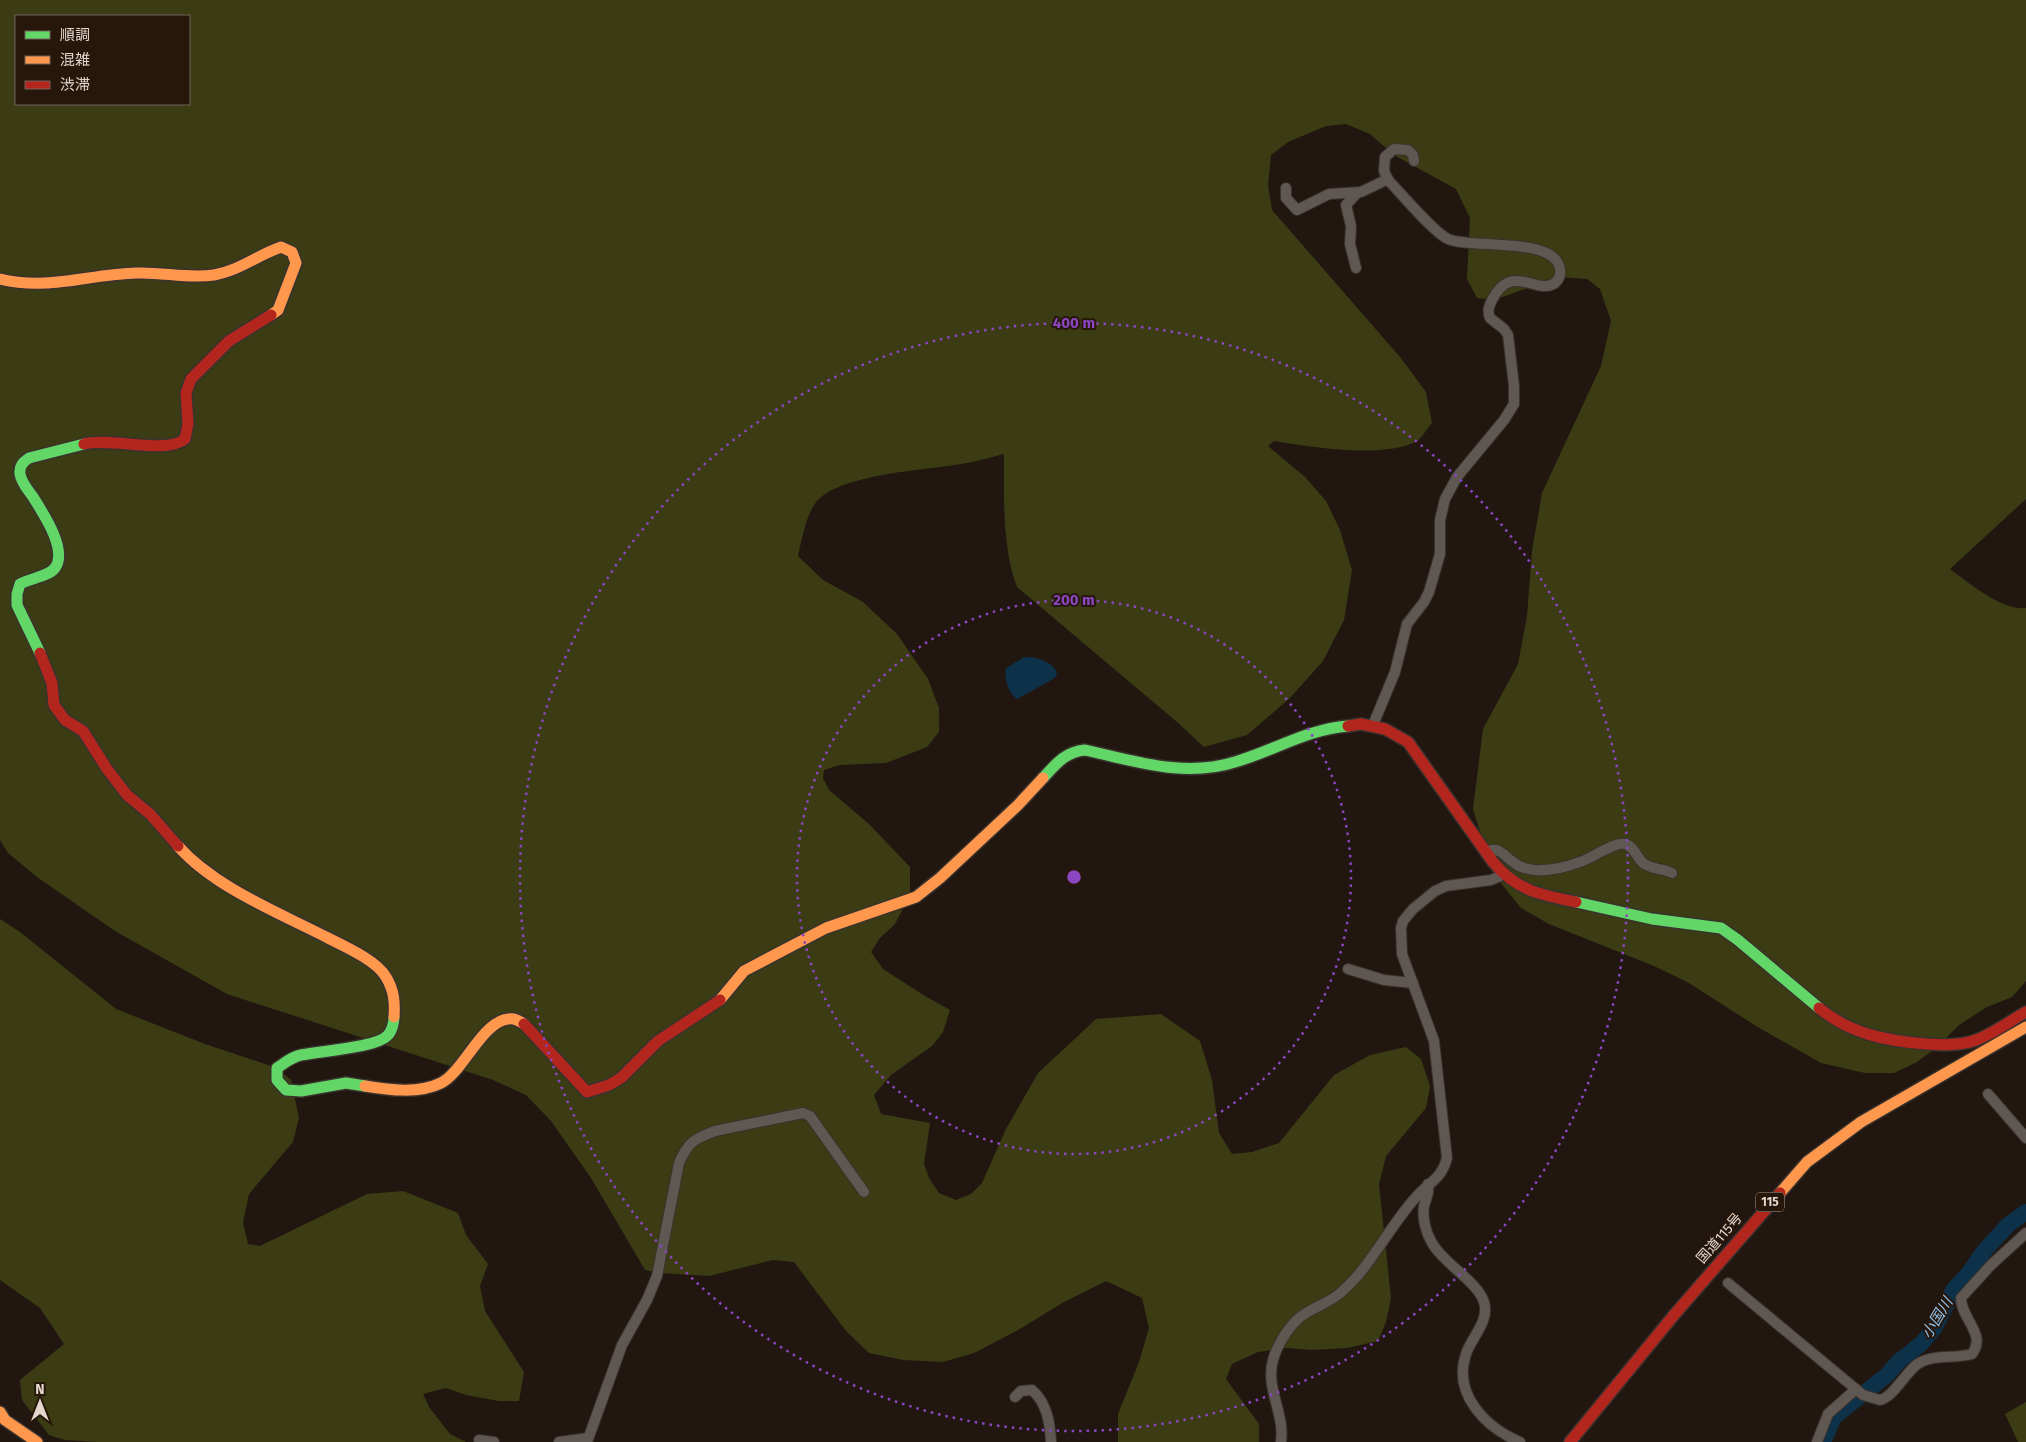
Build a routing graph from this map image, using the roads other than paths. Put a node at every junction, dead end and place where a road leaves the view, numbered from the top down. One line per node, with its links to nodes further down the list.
1 (1414, 161): 2 (street)
2 (1388, 179): 4 (street); 7 (street)
3 (1286, 188): 4 (street)
4 (1357, 193): 5 (street)
5 (1356, 268)
6 (0, 279): 7 (main road)
7 (1374, 725): 8 (main road)
8 (1487, 852): 9 (street); 10 (main road)
9 (1672, 873)
10 (1504, 875): 12 (street); 13 (main road)
11 (1348, 969): 12 (street)
12 (1413, 983): 17 (street)
13 (2026, 1012)
14 (2026, 1027): 32 (main road, 国道115号 / 115)
15 (1988, 1094): 16 (street)
16 (2026, 1138)
17 (1428, 1184): 30 (street); 31 (street)
18 (864, 1192): 25 (street)
19 (2026, 1233): 21 (street)
20 (1728, 1283): 21 (street)
21 (1856, 1389): 33 (street)
22 (1015, 1397): 29 (street)
23 (0, 1412): 26 (main road)
24 (479, 1440): 27 (street)
25 (587, 1440): 28 (street)
26 (36, 1442)
27 (494, 1442)
28 (559, 1442)
29 (1051, 1442)
30 (1281, 1442)
31 (1520, 1442)
32 (1570, 1442)
33 (1817, 1442)

